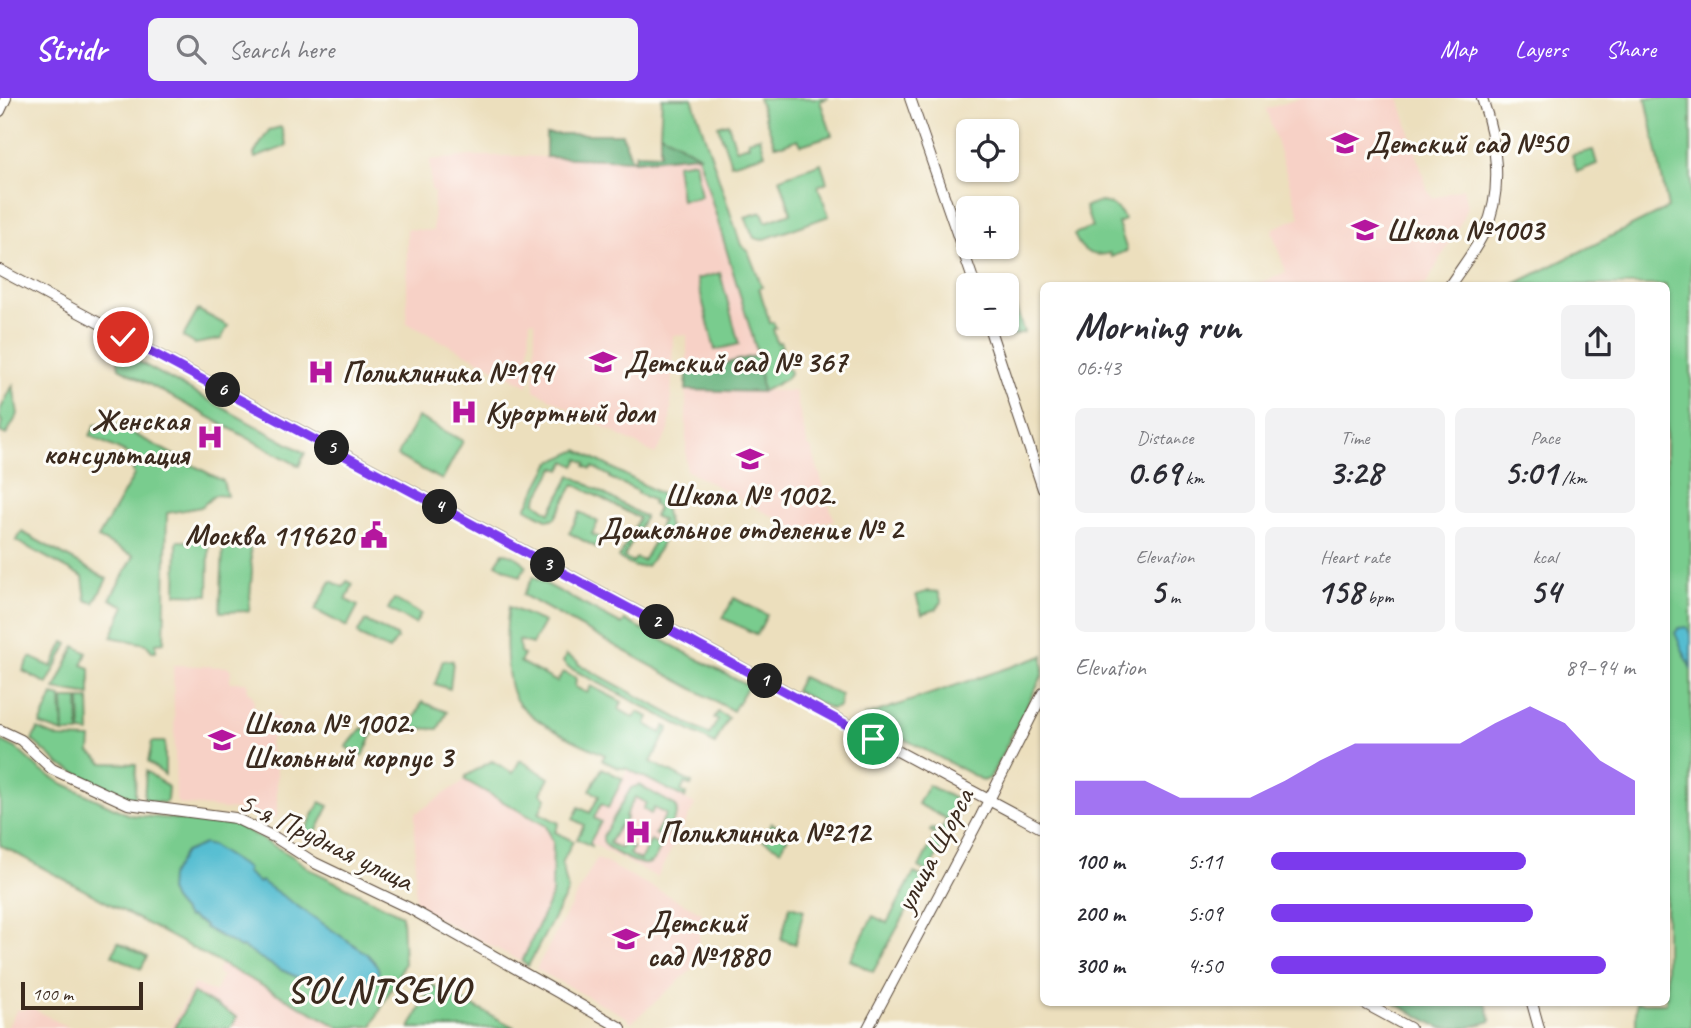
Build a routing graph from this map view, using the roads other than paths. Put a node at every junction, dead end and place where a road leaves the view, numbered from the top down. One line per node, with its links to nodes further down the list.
1 (6, 98): 4 (street)
2 (910, 98): 6 (street)
3 (1482, 98): 7 (street)
4 (0, 111)
5 (0, 270): 12 (street)
6 (971, 273)
7 (1452, 282)
8 (992, 336): 9 (street)
9 (1040, 480)
10 (1040, 700): 12 (street, улица Щорса)
11 (0, 730): 17 (street, 5-я Прудная улица)
12 (988, 800): 13 (street); 18 (street, улица Щорса)
13 (1040, 827)
14 (1370, 1006): 19 (street)
15 (1533, 1006): 16 (street)
16 (1536, 1016): 20 (street); 21 (street)
17 (621, 1028)
18 (868, 1028)
19 (1410, 1028)
20 (1530, 1028)
21 (1539, 1028)

